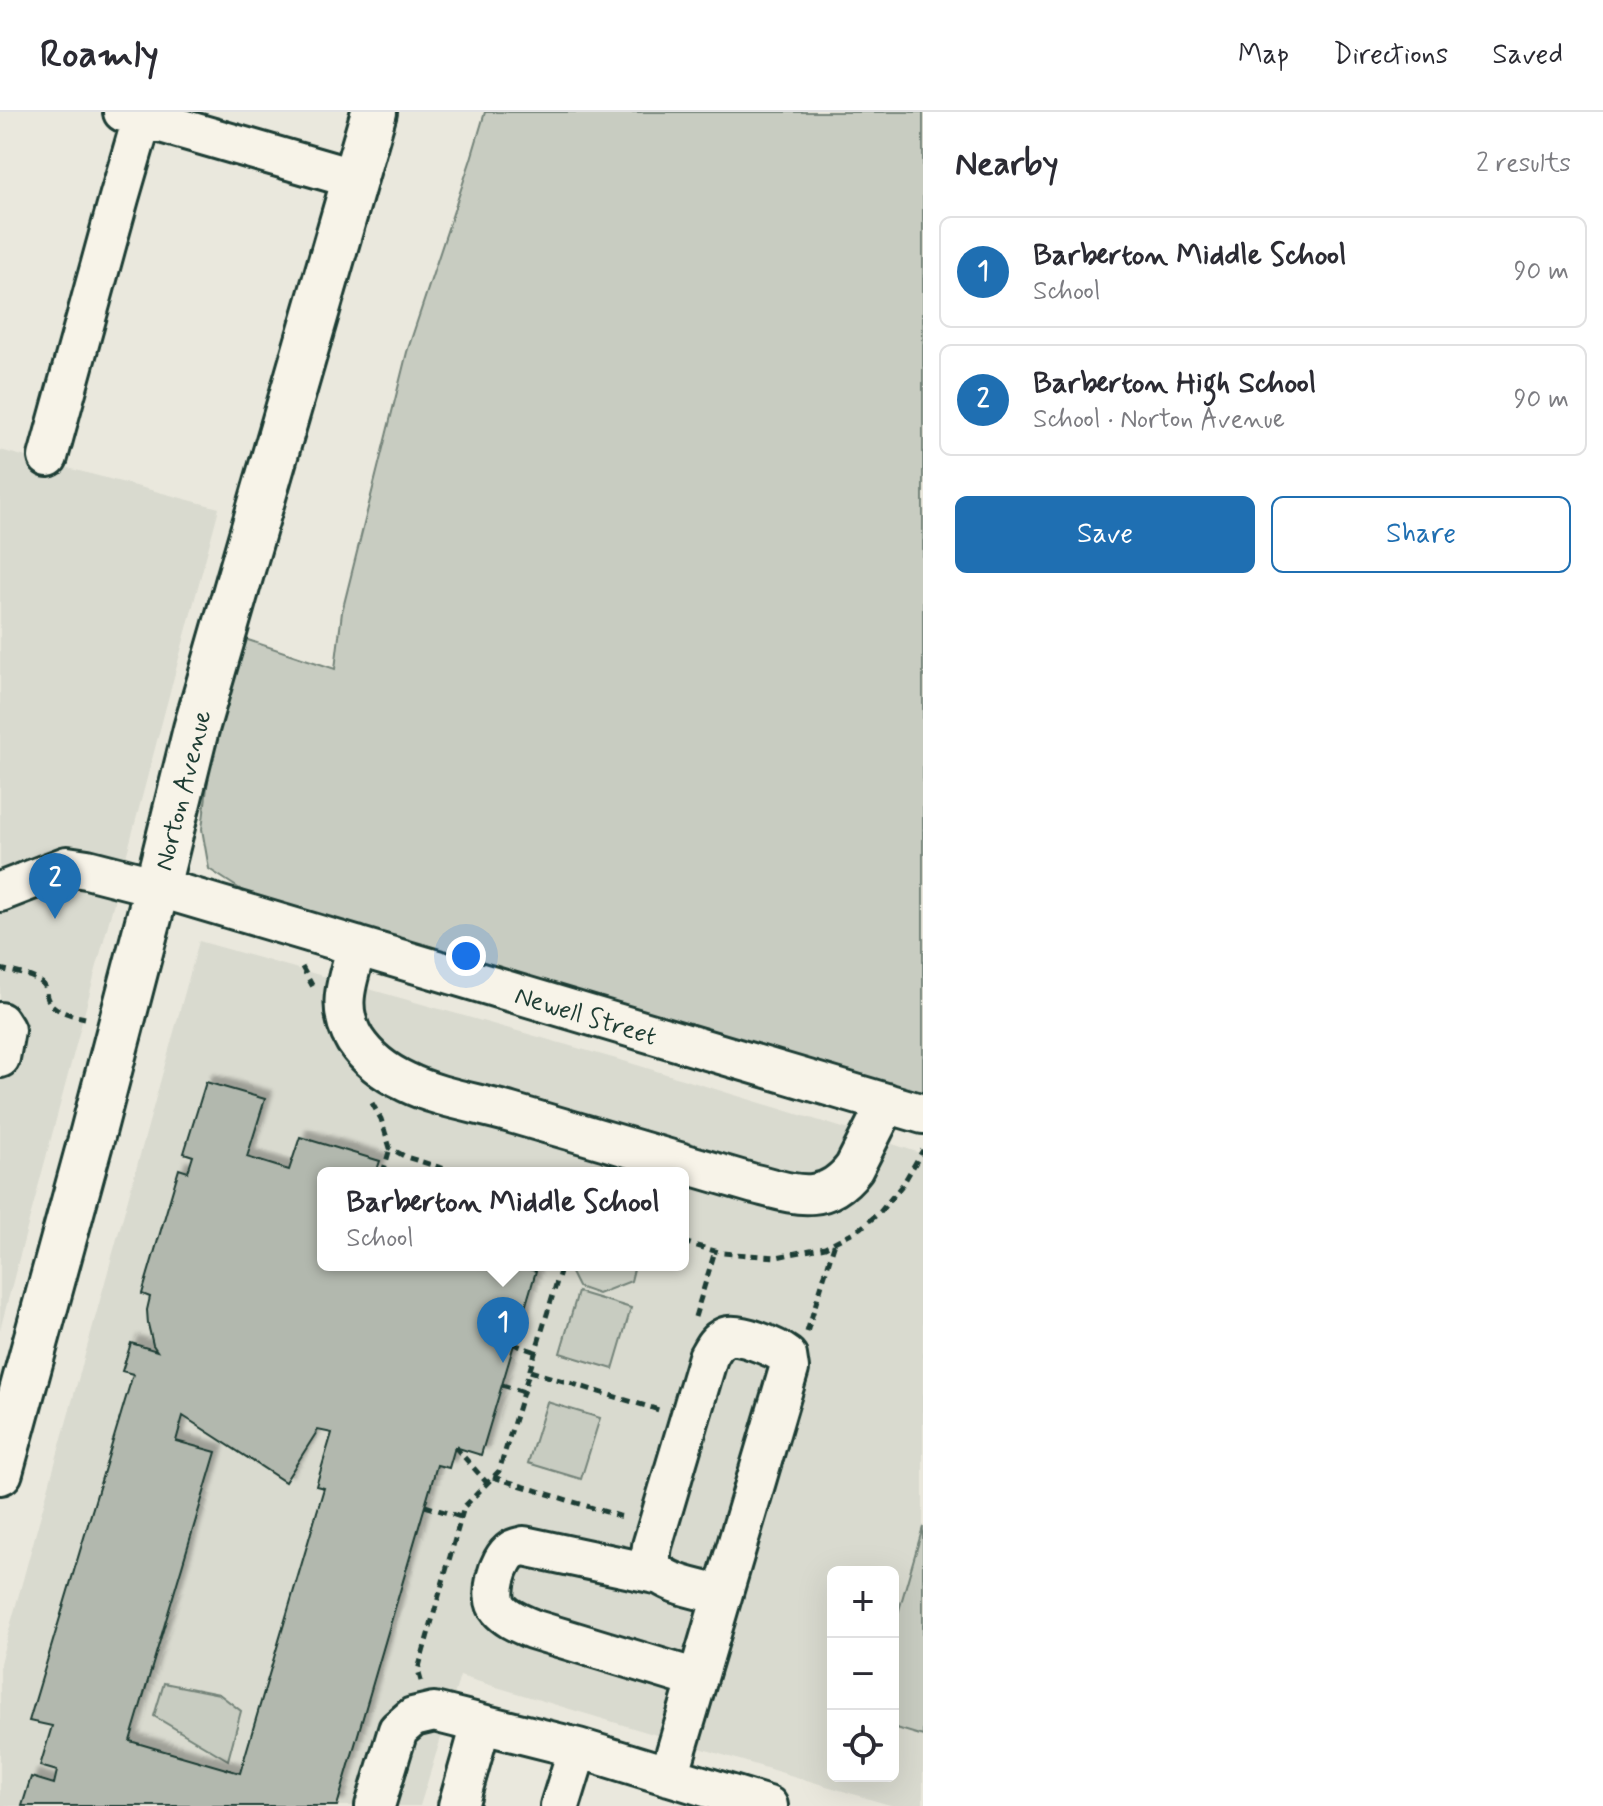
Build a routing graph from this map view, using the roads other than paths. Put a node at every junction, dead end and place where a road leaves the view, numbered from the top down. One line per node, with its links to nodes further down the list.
1 (374, 112): 3 (main road, Norton Avenue)
2 (137, 114): 3 (street); 4 (street)
3 (355, 179): 5 (main road, Norton Avenue)
4 (48, 457)
5 (157, 887): 6 (street, Newell Street); 7 (street, Newell Street); 12 (main road, Norton Avenue)
6 (0, 892)
7 (357, 946): 10 (street, Newell Street); 10 (street)
8 (0, 1022): 9 (street)
9 (0, 1058)
10 (887, 1103): 11 (street, Newell Street)
11 (923, 1114)
12 (11, 1387): 13 (main road, Norton Avenue)
13 (0, 1472)
14 (660, 1575): 15 (street); 15 (street); 16 (street)
15 (722, 1595): 16 (street)
16 (697, 1679): 19 (street)
17 (481, 1725): 18 (street); 20 (street); 21 (street)
18 (578, 1748): 19 (street); 22 (street)
19 (669, 1776): 23 (street)
20 (375, 1806)
21 (458, 1806)
22 (560, 1806)
23 (768, 1806)

